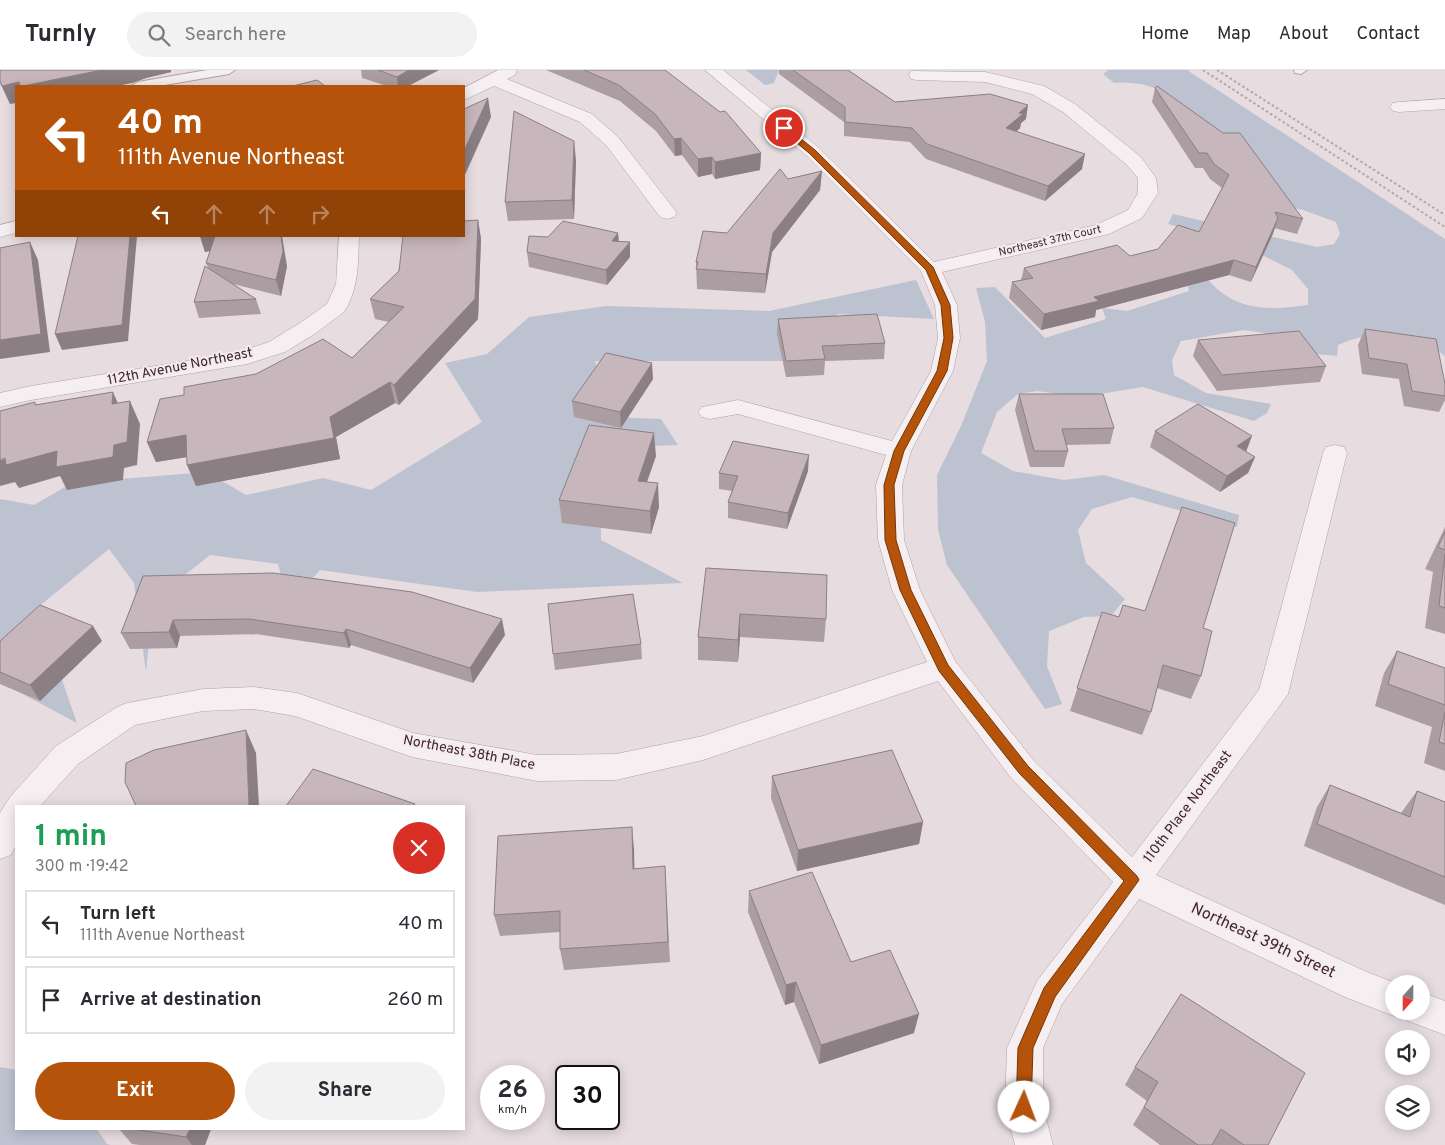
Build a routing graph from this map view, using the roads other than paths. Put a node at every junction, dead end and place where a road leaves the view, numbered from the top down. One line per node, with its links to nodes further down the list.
1 (228, 70): 4 (lane)
2 (512, 70): 6 (street)
3 (713, 70): 15 (street)
4 (181, 74): 7 (lane)
5 (917, 75): 15 (street, Northeast 37th Court)
6 (493, 79): 8 (street); 11 (street)
7 (142, 85)
8 (465, 94)
9 (1445, 104): 10 (street)
10 (1399, 107)
11 (667, 213)
12 (15, 227): 13 (street)
13 (0, 231)
14 (349, 237): 16 (street, 112th Avenue Northeast)
15 (930, 269): 18 (street)
16 (0, 400)
17 (710, 412): 18 (street)
18 (899, 451): 20 (street)
19 (1335, 453): 24 (street, 110th Place Northeast)
20 (944, 668): 21 (street, Northeast 38th Place); 24 (street)
21 (22, 805)
22 (15, 815): 23 (street)
23 (0, 845)
24 (1133, 880): 25 (street, Northeast 39th Street); 28 (street, 110th Place Northeast)
25 (1385, 996)
26 (1430, 1012): 27 (street)
27 (1445, 1018)
28 (1034, 1145)

